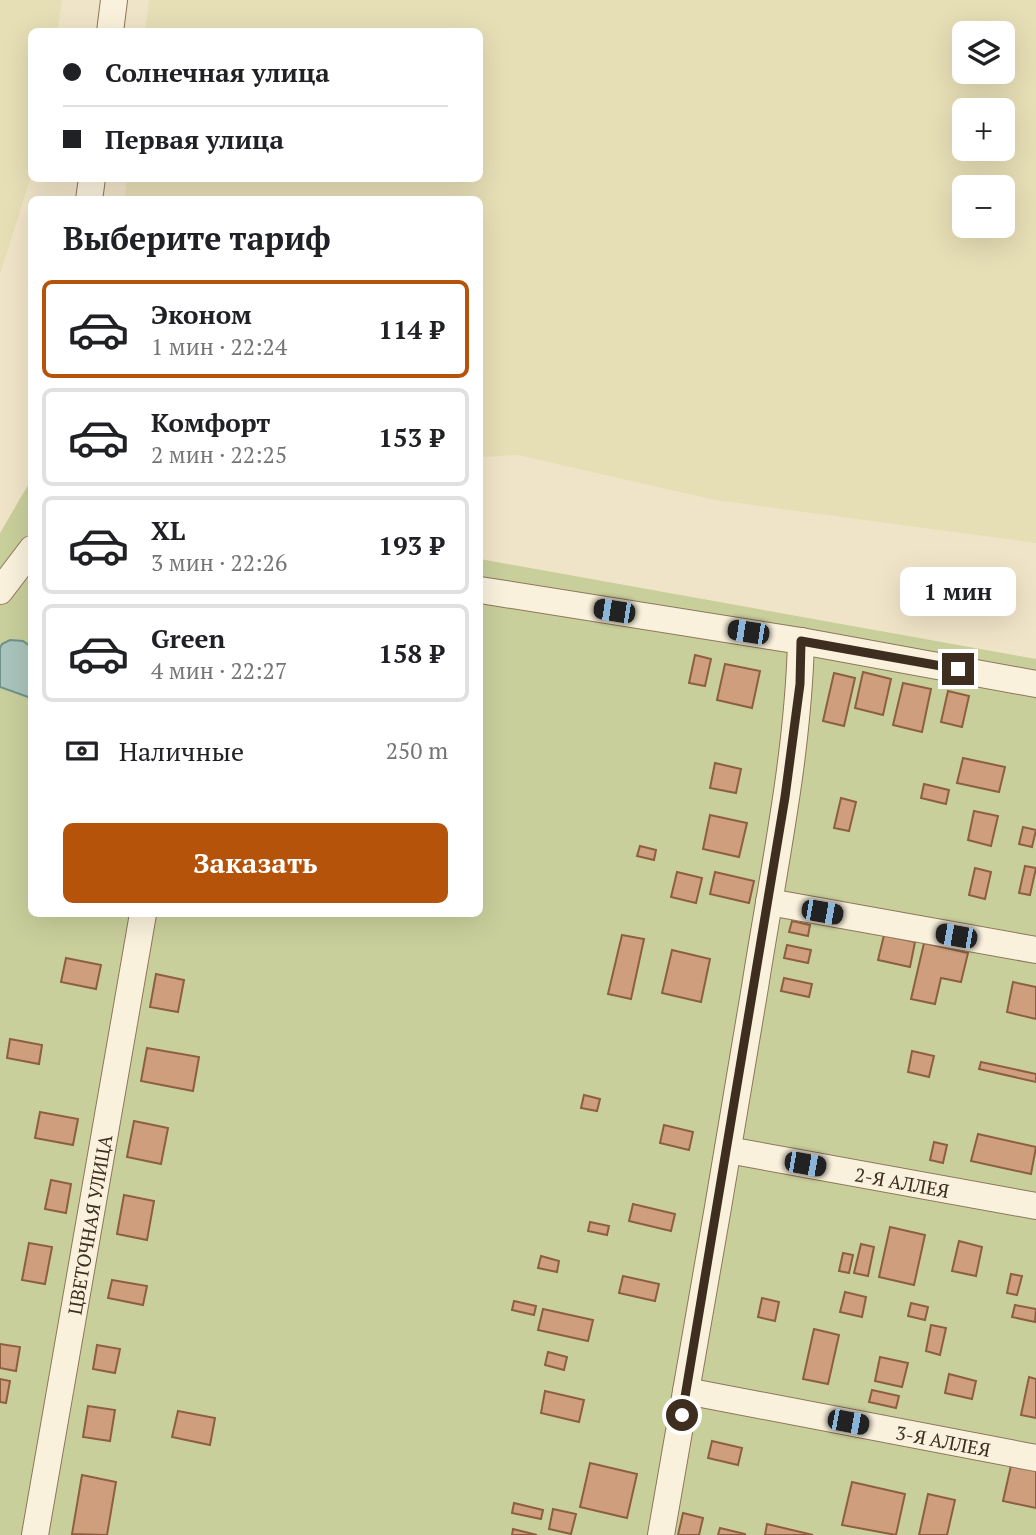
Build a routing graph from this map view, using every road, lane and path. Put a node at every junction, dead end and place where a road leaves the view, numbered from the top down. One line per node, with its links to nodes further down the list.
1 (114, 0): 2 (street)
2 (110, 28)
3 (28, 553): 5 (street)
4 (483, 590): 6 (street)
5 (0, 591)
6 (801, 641): 7 (street); 8 (street)
7 (1036, 684)
8 (769, 902): 10 (street); 11 (street)
9 (142, 917): 15 (street, ЦВЕТОЧНАЯ УЛИЦА)
10 (1036, 950)
11 (728, 1150): 12 (street, 2-Я АЛЛЕЯ); 13 (street)
12 (1036, 1206)
13 (686, 1391): 14 (street, 3-Я АЛЛЕЯ); 16 (street)
14 (1036, 1458)
15 (35, 1535)
16 (661, 1535)

